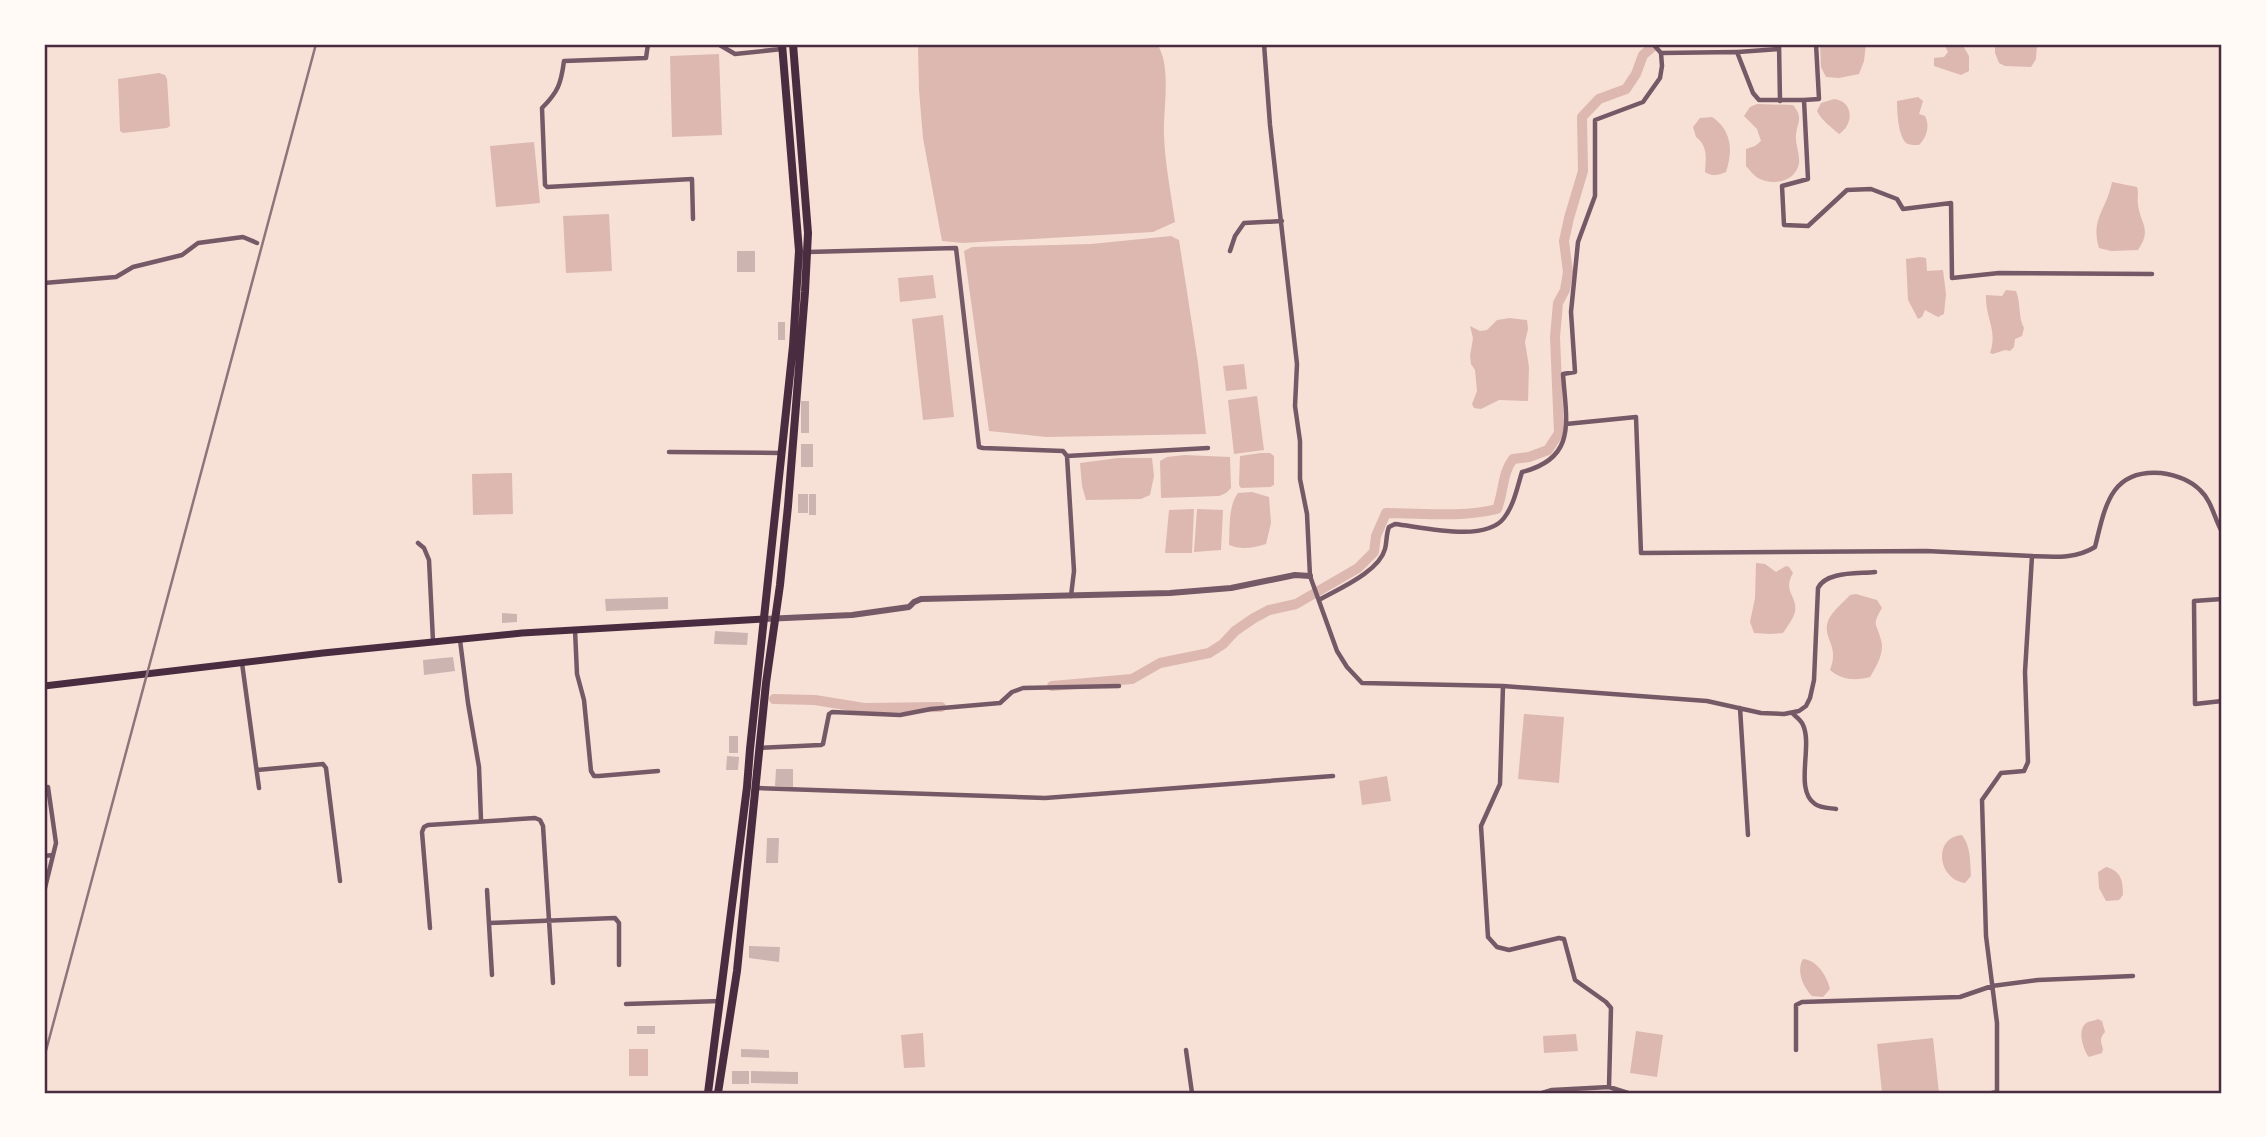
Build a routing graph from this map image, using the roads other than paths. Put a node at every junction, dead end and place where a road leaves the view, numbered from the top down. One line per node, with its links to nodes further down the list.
1 (648, 44): 13 (street)
2 (718, 44): 7 (street)
3 (793, 44): 17 (highway)
4 (1264, 44): 14 (street)
5 (1653, 44): 10 (street)
6 (1816, 44): 11 (street)
7 (782, 46): 23 (highway)
8 (1779, 46): 9 (street); 12 (street)
9 (1737, 52): 10 (street); 12 (street)
10 (1661, 53): 20 (street)
11 (1804, 100): 12 (street); 18 (street)
12 (1780, 101)
13 (693, 219)
14 (1282, 221): 16 (street); 29 (street)
15 (257, 243): 19 (street)
16 (1230, 251)
17 (808, 252): 24 (street); 33 (highway)
18 (2152, 274)
19 (44, 283)
20 (1566, 424): 27 (street); 32 (street)
21 (1208, 448): 24 (street)
22 (669, 452): 23 (street)
23 (781, 453): 34 (highway)
24 (1067, 456): 30 (street)
25 (2222, 532): 27 (street)
26 (418, 543): 37 (street)
27 (2032, 556): 68 (street)
28 (1875, 572): 44 (street)
29 (1310, 576): 30 (street); 32 (street)
30 (1071, 597): 33 (street)
31 (2222, 599): 42 (street)
32 (1319, 600): 41 (street)
33 (776, 618): 34 (street); 45 (highway)
34 (764, 619): 35 (main road); 46 (highway)
35 (575, 629): 36 (main road); 48 (street)
36 (460, 640): 37 (main road); 54 (street)
37 (433, 642): 38 (main road)
38 (242, 663): 39 (main road); 47 (street)
39 (44, 685)
40 (1119, 686): 45 (street)
41 (1503, 686): 43 (street); 73 (street)
42 (2222, 701)
43 (1740, 708): 44 (street); 55 (street)
44 (1791, 712): 53 (street)
45 (761, 748): 46 (street); 52 (highway)
46 (750, 749): 69 (highway)
47 (257, 770): 51 (street); 58 (street)
48 (658, 771)
49 (1334, 776): 52 (street)
50 (44, 788): 56 (street)
51 (259, 788)
52 (757, 788): 75 (highway)
53 (1836, 809)
54 (481, 820): 61 (street); 63 (street)
55 (1748, 835)
56 (53, 855): 57 (street); 60 (street)
57 (44, 856)
58 (340, 881)
59 (487, 890): 62 (street)
60 (44, 892)
61 (549, 920): 62 (street); 64 (street); 67 (street)
62 (489, 923): 65 (street)
63 (430, 928)
64 (619, 965)
65 (492, 975)
66 (2133, 976): 68 (street)
67 (553, 983)
68 (1992, 986): 72 (street); 79 (street)
69 (721, 1001): 70 (street); 74 (highway)
70 (626, 1004)
71 (1186, 1050): 76 (street)
72 (1796, 1050)
73 (1609, 1087): 77 (street); 78 (street)
74 (708, 1093)
75 (718, 1093)
76 (1192, 1093)
77 (1542, 1093)
78 (1628, 1093)
79 (1992, 1093)

